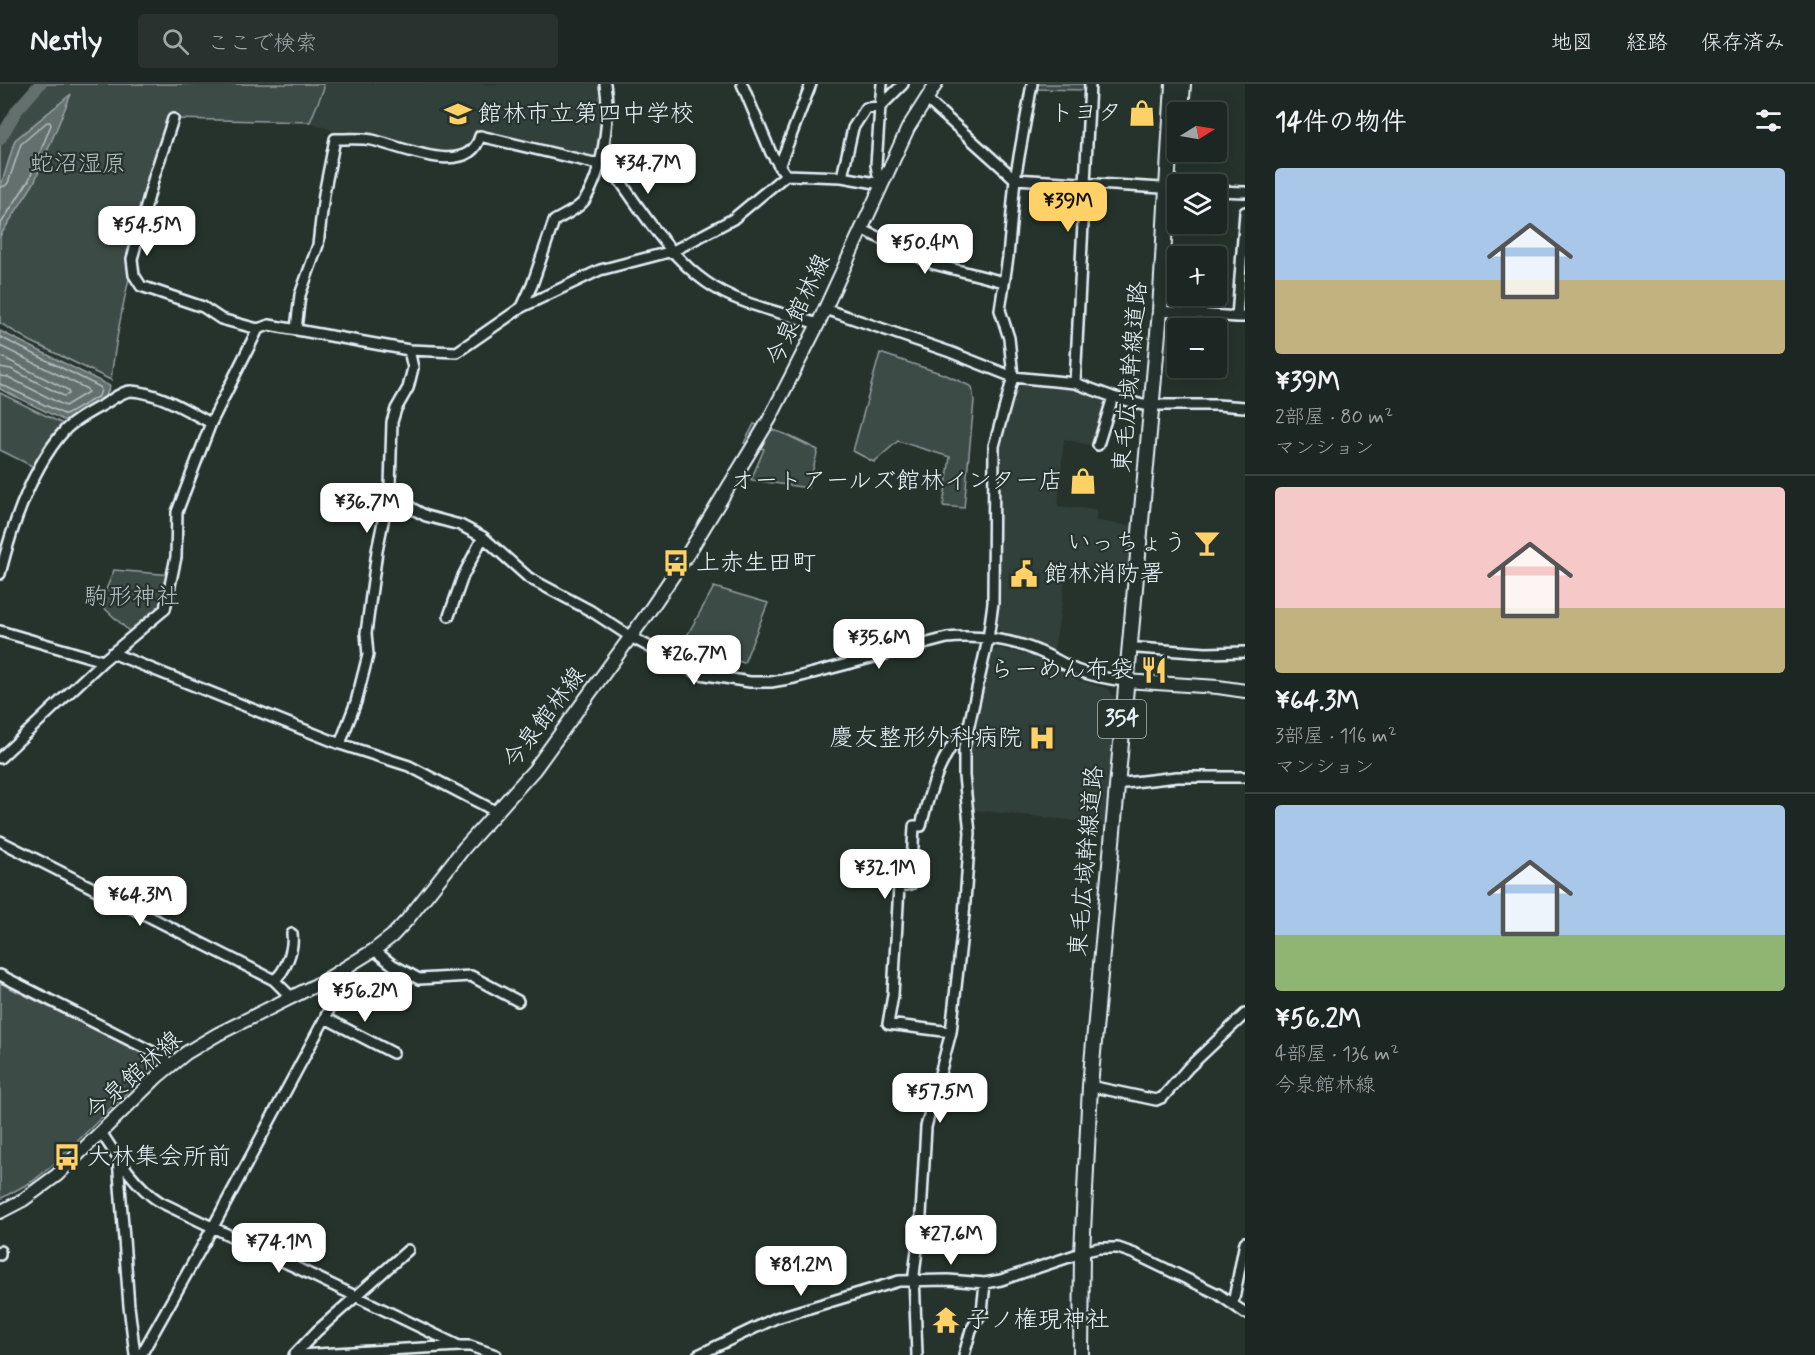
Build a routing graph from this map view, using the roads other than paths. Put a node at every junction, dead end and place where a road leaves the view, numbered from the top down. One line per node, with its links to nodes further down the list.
1 (606, 84): 15 (street)
2 (742, 84): 16 (street)
3 (812, 84): 16 (street)
4 (882, 84): 13 (street)
5 (936, 84): 11 (main road, 今泉館林線)
6 (1032, 84): 19 (street)
7 (1090, 84): 21 (street)
8 (1173, 84): 17 (highway, 東毛広域幹線道路 / 354)
9 (1183, 84): 12 (highway)
10 (900, 85): 13 (street)
11 (926, 99): 19 (street); 20 (main road, 今泉館林線)
12 (1182, 102)
13 (880, 106): 18 (street); 20 (street)
14 (173, 119): 35 (street)
15 (602, 160): 28 (street); 30 (street); 36 (street)
16 (783, 171): 18 (street); 28 (street)
17 (1174, 174)
18 (842, 177): 20 (street)
19 (1015, 179): 21 (street); 29 (street)
20 (882, 181): 26 (main road, 今泉館林線)
21 (1084, 184): 22 (street); 39 (street)
22 (1167, 189)
23 (1227, 191): 24 (street)
24 (1245, 192)
25 (1245, 212): 33 (street)
26 (861, 229): 29 (street); 31 (main road, 今泉館林線)
27 (1170, 234): 32 (highway, 東毛広域幹線道路 / 354)
28 (673, 251): 30 (street); 34 (street)
29 (1004, 282): 38 (street)
30 (522, 307): 37 (street)
31 (825, 309): 34 (main road, 今泉館林線); 38 (street)
32 (1164, 312): 33 (street); 41 (highway, 東毛広域幹線道路 / 354)
33 (1241, 317)
34 (818, 324): 50 (main road, 今泉館林線)
35 (258, 329): 36 (street); 43 (street)
36 (296, 329): 37 (street)
37 (409, 350): 45 (street)
38 (1013, 377): 39 (street); 51 (street)
39 (1075, 383): 40 (street)
40 (1113, 397): 41 (street); 44 (street)
41 (1156, 405): 42 (street); 52 (highway, 東毛広域幹線道路 / 354); 56 (highway, 東毛広域幹線道路 / 354)
42 (1245, 407)
43 (211, 423): 47 (street); 54 (street)
44 (1098, 444)
45 (390, 487): 46 (street); 59 (street)
46 (483, 537): 48 (street); 50 (street)
47 (0, 574)
48 (449, 616)
49 (0, 631): 55 (street)
50 (631, 638): 51 (street); 63 (main road, 今泉館林線)
51 (988, 639): 56 (street); 58 (street)
52 (1138, 648): 53 (street); 56 (highway, 東毛広域幹線道路 / 354)
53 (1245, 652)
54 (112, 653): 55 (street); 59 (street)
55 (103, 661): 60 (street)
56 (1130, 681): 57 (main road); 62 (highway, 東毛広域幹線道路 / 354); 77 (highway, 東毛広域幹線道路 / 354)
57 (1245, 691)
58 (968, 725): 74 (street); 74 (street)
59 (340, 744): 63 (street)
60 (0, 758)
61 (1245, 777): 62 (street)
62 (1125, 783): 77 (highway, 東毛広域幹線道路 / 354)
63 (497, 812): 66 (main road, 今泉館林線)
64 (0, 841): 69 (street)
65 (292, 934): 69 (street)
66 (374, 950): 67 (main road, 今泉館林線); 71 (street)
67 (350, 965): 70 (main road, 今泉館林線); 73 (street)
68 (0, 975): 76 (street)
69 (274, 980): 70 (street)
70 (292, 998): 76 (main road, 今泉館林線)
71 (518, 1002)
72 (1245, 1014): 77 (street)
73 (325, 1018): 75 (street); 81 (street)
74 (951, 1032): 85 (street)
75 (393, 1053)
76 (171, 1065): 78 (main road, 今泉館林線)
77 (1094, 1087): 84 (highway, 東毛広域幹線道路 / 354)
78 (101, 1132): 79 (street); 80 (main road, 今泉館林線)
79 (118, 1159): 81 (street); 91 (street)
80 (0, 1212)
81 (213, 1227): 87 (street); 92 (street)
82 (1245, 1242): 88 (street)
83 (408, 1250): 87 (street)
84 (1086, 1252): 86 (street); 88 (street); 100 (highway, 東毛広域幹線道路 / 354); 101 (highway, 東毛広域幹線道路 / 354)
85 (916, 1280): 86 (street); 97 (street); 98 (street)
86 (985, 1283): 99 (street)
87 (356, 1298): 90 (street); 93 (street)
88 (1233, 1304): 89 (street)
89 (1245, 1313)
90 (459, 1346): 94 (street); 95 (street); 96 (street)
91 (135, 1355)
92 (141, 1355)
93 (294, 1355)
94 (298, 1355)
95 (454, 1355)
96 (496, 1355)
97 (698, 1355)
98 (917, 1355)
99 (964, 1355)
100 (1081, 1355)
101 (1089, 1355)

